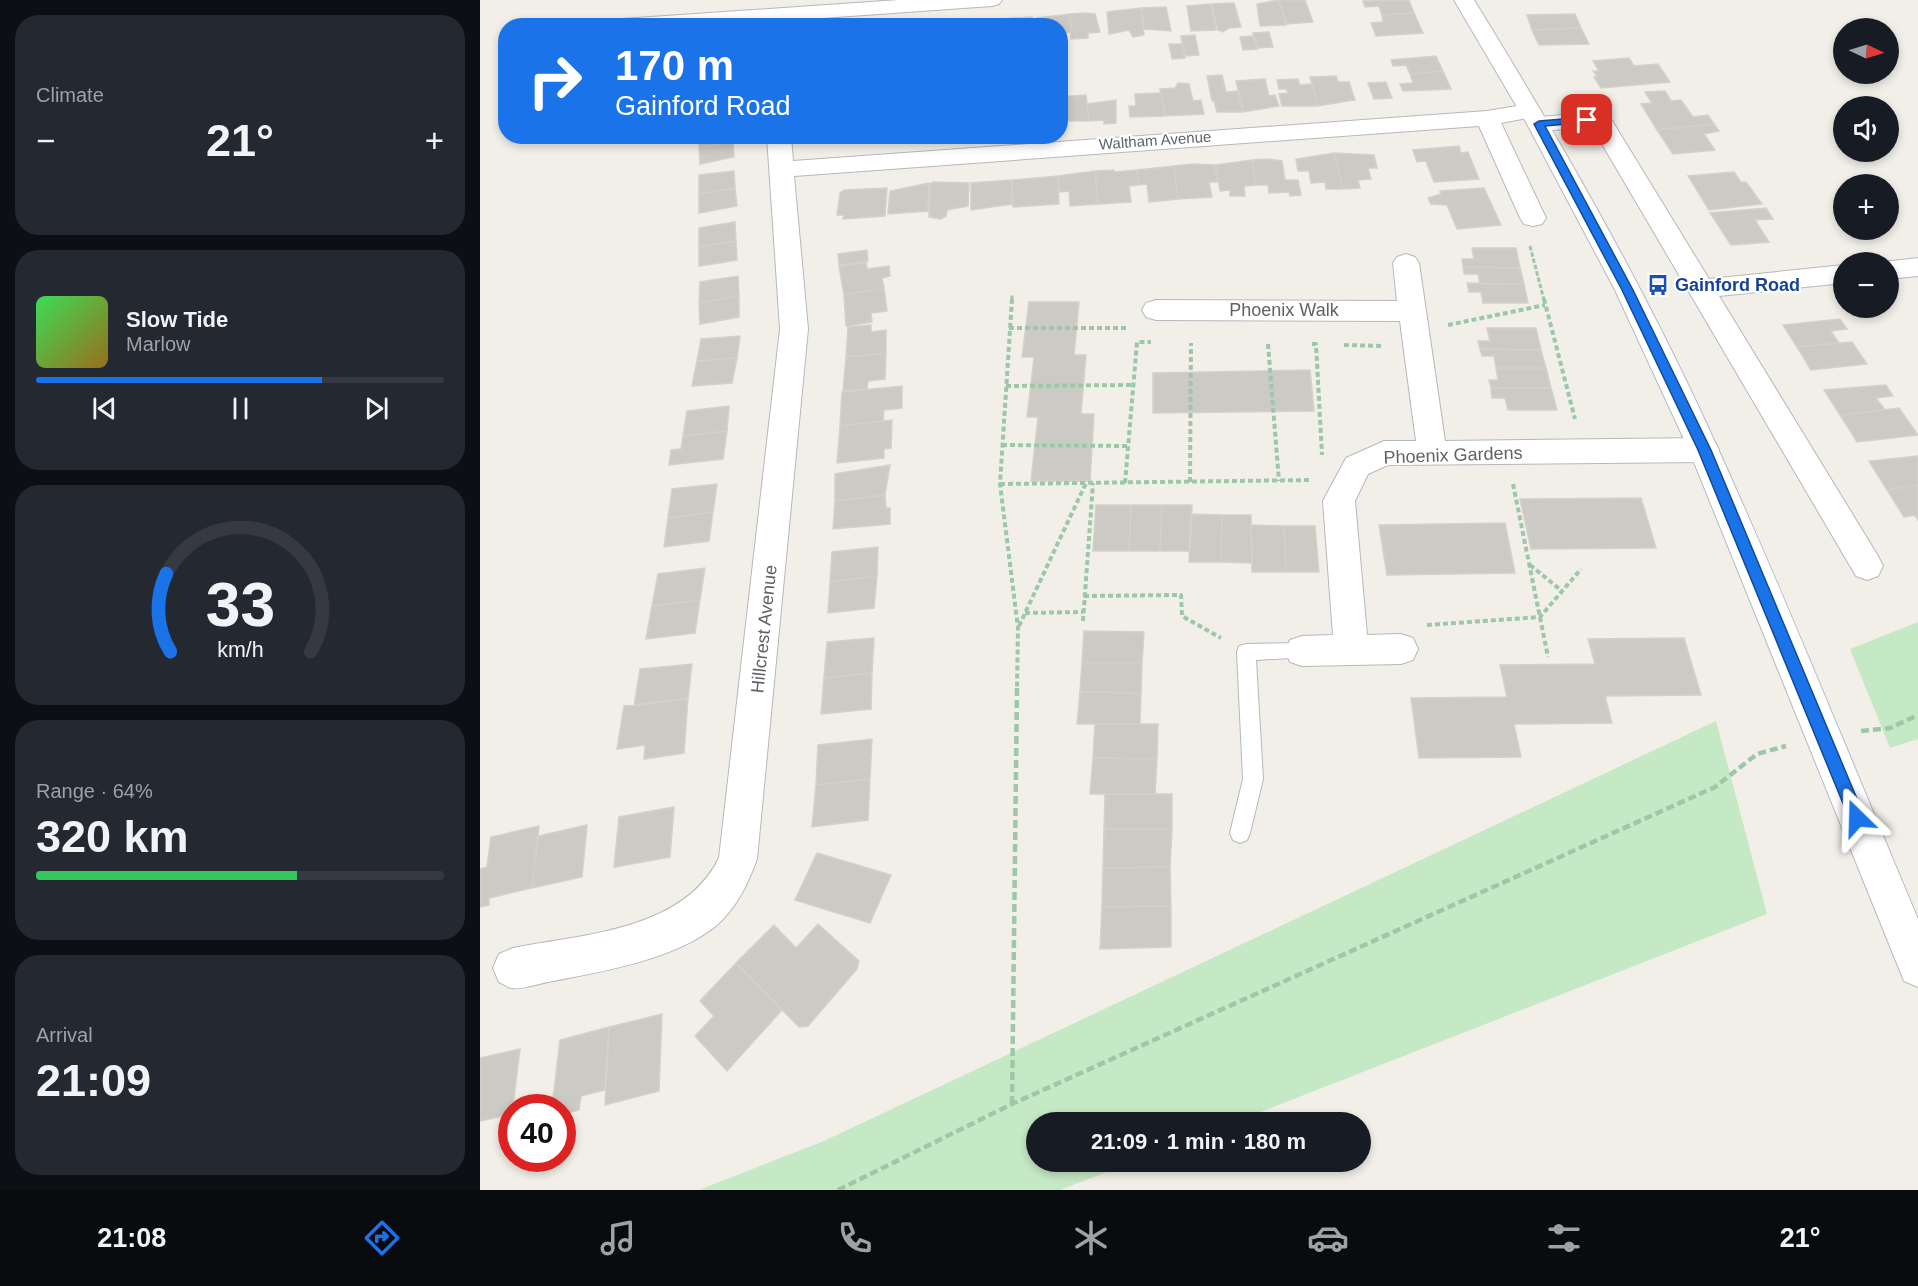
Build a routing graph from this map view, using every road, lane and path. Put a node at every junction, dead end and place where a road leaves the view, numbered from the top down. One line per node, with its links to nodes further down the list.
1 (992, 0): 3 (street)
2 (1464, 0): 4 (street)
3 (793, 18)
4 (1534, 117): 5 (street, Waltham Avenue); 13 (street); 37 (street)
5 (1487, 118): 7 (street, Waltham Avenue); 8 (street)
6 (779, 144): 7 (street, Hillcrest Avenue)
7 (781, 169): 67 (street, Hillcrest Avenue)
8 (1533, 218): 15 (path)
9 (1406, 263): 17 (street)
10 (1918, 267): 11 (street)
11 (1899, 269)
12 (1833, 275): 13 (street)
13 (1700, 289): 48 (street)
14 (1012, 295): 18 (path)
15 (1545, 305): 17 (path); 34 (path)
16 (1146, 319): 17 (street, Phoenix Walk); 18 (path)
17 (1415, 327): 31 (path); 38 (street)
18 (1009, 328): 33 (path)
19 (1137, 335): 20 (path)
20 (1137, 342): 21 (path); 32 (path)
21 (1156, 343)
22 (1179, 343): 23 (path)
23 (1191, 343): 24 (path); 41 (path)
24 (1202, 343)
25 (1257, 344): 26 (path)
26 (1268, 344): 27 (path); 40 (path)
27 (1280, 344)
28 (1304, 344): 29 (path)
29 (1316, 344): 30 (path); 42 (path)
30 (1327, 344)
31 (1338, 345)
32 (1134, 385): 33 (path); 36 (path)
33 (1006, 386): 35 (path)
34 (1576, 420)
35 (1002, 445): 36 (path); 46 (path)
36 (1129, 446): 45 (path)
37 (1704, 450): 38 (street, Phoenix Gardens); 66 (street)
38 (1432, 452): 42 (street, Phoenix Gardens)
39 (1512, 479): 47 (path)
40 (1279, 481): 41 (path); 42 (path)
41 (1190, 482): 45 (path)
42 (1334, 482): 58 (street)
43 (1086, 483): 44 (path); 46 (path); 53 (path)
44 (1094, 483): 45 (path); 51 (path)
45 (1125, 483)
46 (1000, 484): 56 (path)
47 (1529, 565): 50 (path); 54 (path)
48 (1868, 566)
49 (1581, 569): 50 (path)
50 (1562, 591): 54 (path)
51 (1084, 596): 52 (path); 60 (path)
52 (1083, 612): 53 (path); 55 (path)
53 (1025, 613): 56 (path)
54 (1540, 617): 57 (path); 61 (path)
55 (1083, 621)
56 (1018, 628): 68 (path)
57 (1408, 638): 58 (street)
58 (1352, 650): 59 (street)
59 (1302, 651): 60 (lane)
60 (1246, 652): 65 (lane)
61 (1548, 657)
62 (1918, 715): 63 (path)
63 (1890, 728)
64 (1757, 754): 68 (path)
65 (1240, 833)
66 (1917, 964)
67 (513, 968)
68 (1012, 1104): 69 (path)
69 (838, 1190)

